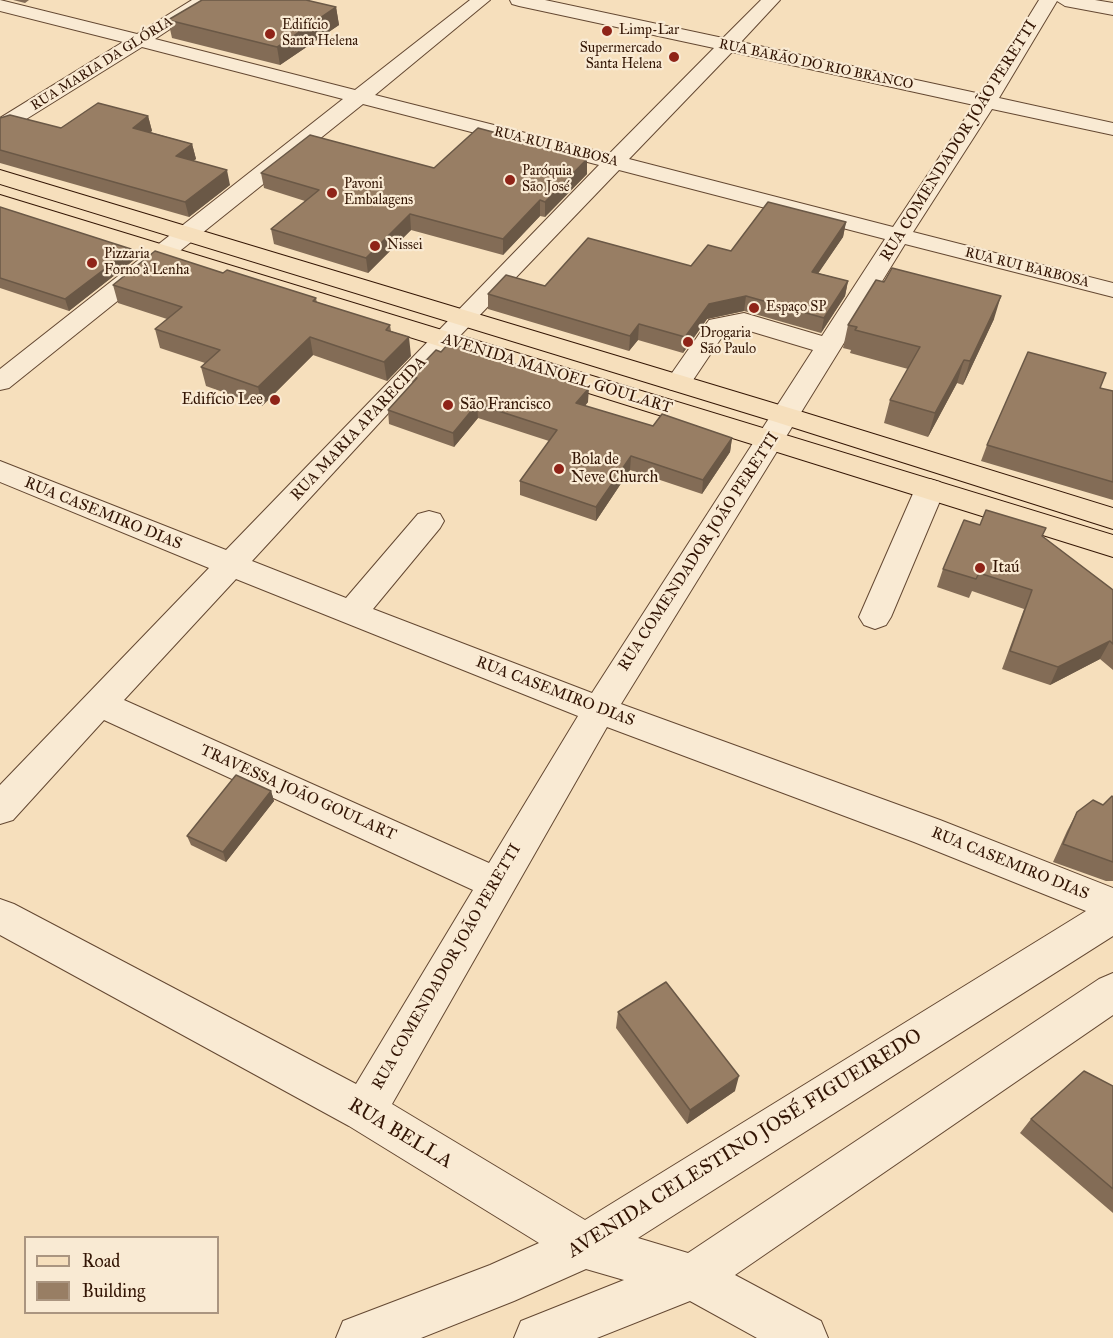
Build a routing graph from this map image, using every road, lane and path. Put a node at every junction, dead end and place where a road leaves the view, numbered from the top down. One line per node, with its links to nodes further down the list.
1 (205, 0): 9 (street, RUA MARIA DA GLÓRIA)
2 (481, 0): 11 (street)
3 (519, 0): 10 (street, RUA BARÃO DO RIO BRANCO)
4 (771, 0): 10 (street, RUA MARIA APARECIDA)
5 (1048, 0): 12 (street, RUA COMENDADOR JOÃO PERETTI)
6 (1065, 0): 8 (street)
7 (0, 5): 9 (street, RUA RUI BARBOSA)
8 (1113, 9)
9 (139, 41): 11 (street, RUA RUI BARBOSA); 13 (street, RUA MARIA DA GLÓRIA)
10 (728, 46): 12 (street, RUA BARÃO DO RIO BRANCO); 15 (street, RUA MARIA APARECIDA)
11 (360, 97): 15 (street, RUA RUI BARBOSA); 18 (street)
12 (986, 102): 14 (street, RUA BARÃO DO RIO BRANCO); 19 (street, RUA COMENDADOR JOÃO PERETTI)
13 (0, 127)
14 (1113, 129)
15 (613, 162): 19 (street, RUA RUI BARBOSA); 22 (street, RUA MARIA APARECIDA)
16 (0, 177): 18 (main road, AVENIDA MANOEL GOULART)
17 (0, 202): 20 (main road, AVENIDA MANOEL GOULART)
18 (188, 234): 20 (street); 22 (main road, AVENIDA MANOEL GOULART)
19 (898, 235): 21 (street, RUA RUI BARBOSA); 23 (street, RUA COMENDADOR JOÃO PERETTI)
20 (164, 252): 22 (main road, AVENIDA MANOEL GOULART); 24 (street)
21 (1113, 290)
22 (454, 328): 25 (main road, AVENIDA MANOEL GOULART); 26 (main road, AVENIDA MANOEL GOULART); 32 (street, RUA MARIA APARECIDA)
23 (829, 346): 25 (street); 26 (street, RUA COMENDADOR JOÃO PERETTI)
24 (0, 382)
25 (678, 383): 26 (main road, AVENIDA MANOEL GOULART)
26 (778, 428): 28 (main road, AVENIDA MANOEL GOULART); 29 (main road, AVENIDA MANOEL GOULART); 36 (street, RUA COMENDADOR JOÃO PERETTI)
27 (0, 471): 32 (street, RUA CASEMIRO DIAS)
28 (930, 489): 31 (main road, AVENIDA MANOEL GOULART); 34 (street)
29 (1113, 519)
30 (429, 521): 33 (street)
31 (1113, 546)
32 (229, 566): 33 (street, RUA CASEMIRO DIAS); 35 (street, RUA MARIA APARECIDA)
33 (351, 613): 36 (street, RUA CASEMIRO DIAS)
34 (875, 617)
35 (101, 704): 37 (street, RUA MARIA APARECIDA); 38 (street, TRAVESSA JOÃO GOULART)
36 (598, 710): 38 (street, RUA COMENDADOR JOÃO PERETTI); 39 (street, RUA CASEMIRO DIAS)
37 (0, 809)
38 (495, 883): 43 (street, RUA COMENDADOR JOÃO PERETTI)
39 (1113, 905)
40 (1113, 915): 44 (street, AVENIDA CELESTINO JOSÉ FIGUEIREDO)
41 (0, 916): 43 (street, RUA BELLA)
42 (1113, 992): 45 (street)
43 (364, 1111): 44 (street, RUA BELLA)
44 (585, 1246): 45 (street, RUA BELLA); 46 (street, AVENIDA CELESTINO JOSÉ FIGUEIREDO)
45 (692, 1277): 47 (street); 48 (street, RUA BELLA)
46 (360, 1338)
47 (538, 1338)
48 (804, 1338)

